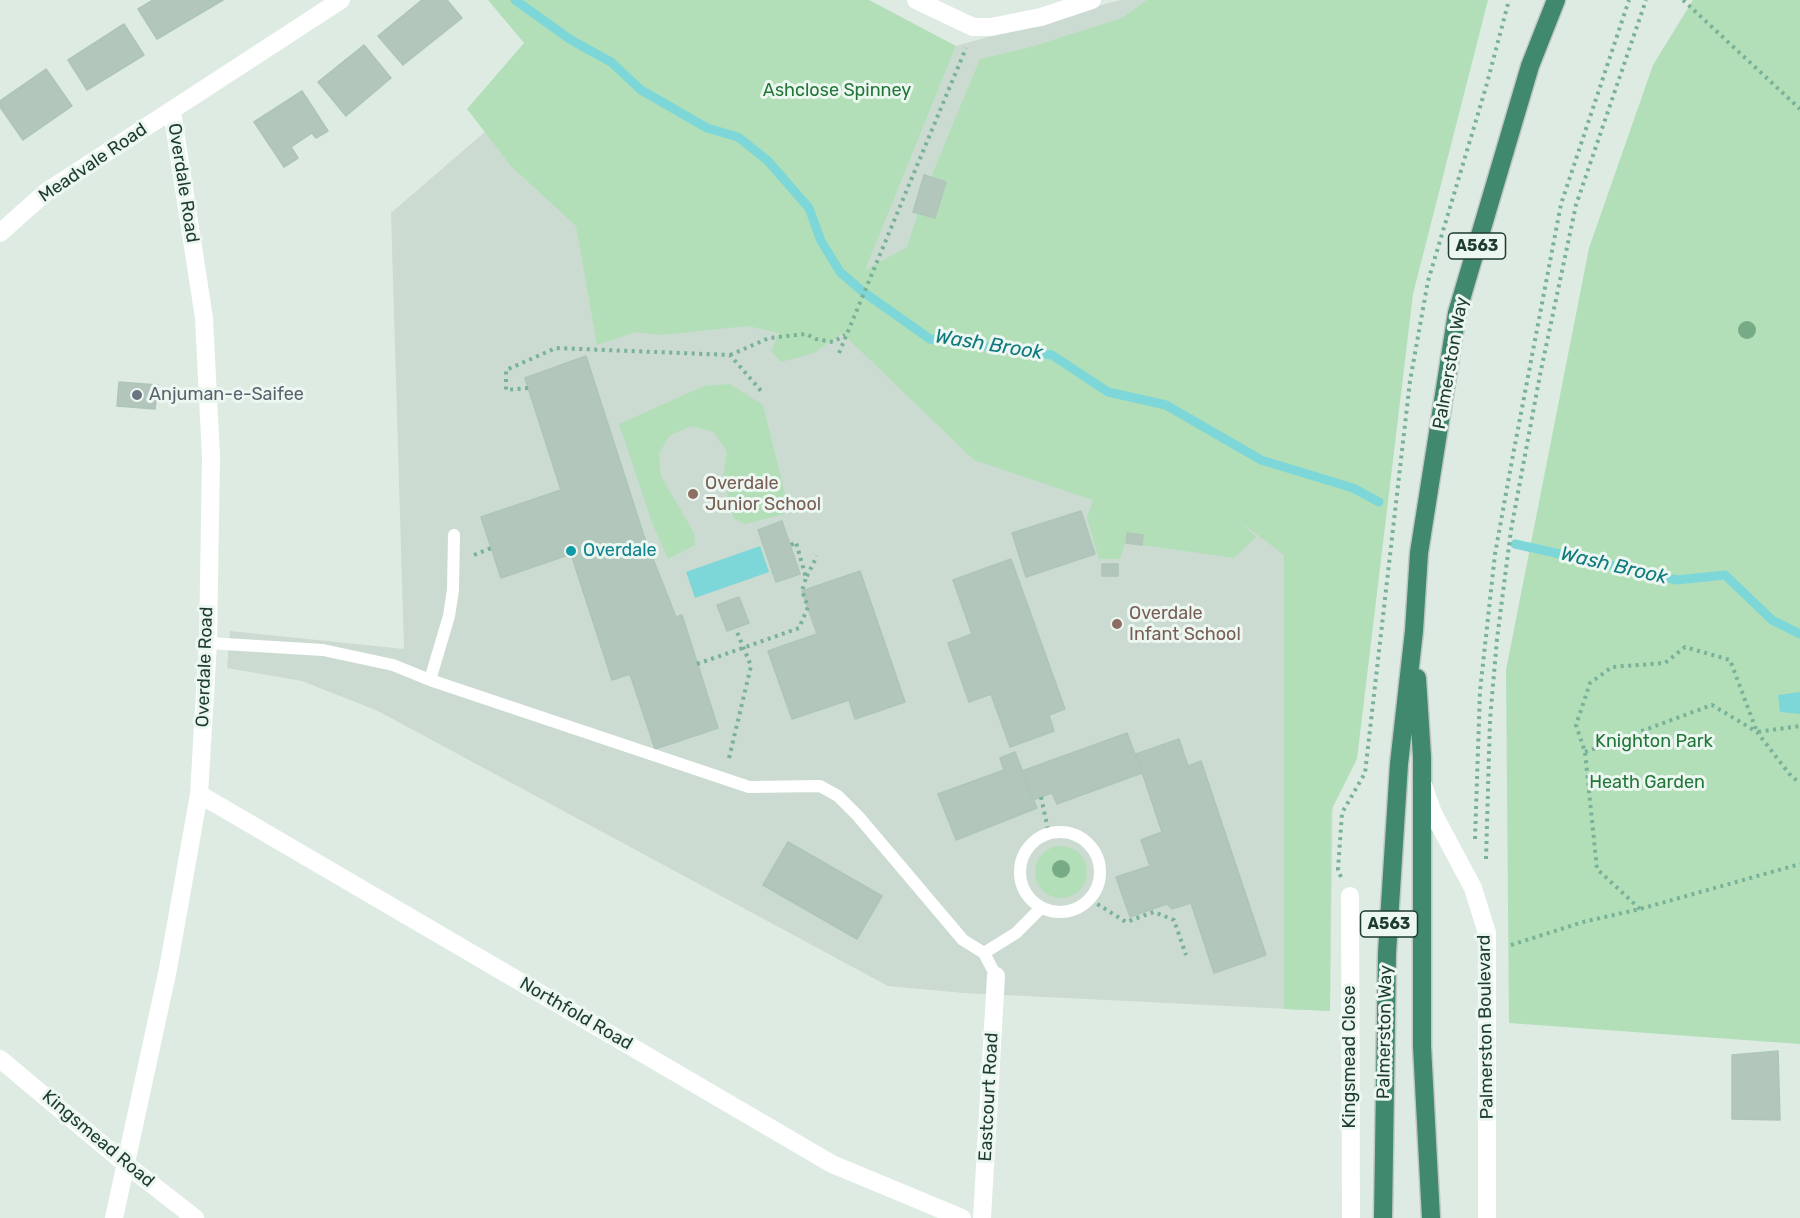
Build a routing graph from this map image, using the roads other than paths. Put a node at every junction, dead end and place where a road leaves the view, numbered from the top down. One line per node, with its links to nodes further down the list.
1 (341, 0): 5 (street, Meadvale Road)
2 (916, 0): 3 (street)
3 (1092, 0)
4 (1556, 0): 8 (highway, Palmerston Way / A563)
5 (172, 111): 6 (street, Meadvale Road); 9 (street, Overdale Road)
6 (0, 233)
7 (454, 535): 10 (lane)
8 (1414, 632): 11 (highway, Palmerston Way / A563); 24 (highway, Palmerston Way / A563)
9 (207, 643): 10 (lane); 12 (street, Overdale Road)
10 (430, 680): 15 (lane)
11 (1421, 778): 25 (highway, Palmerston Way / A563); 26 (street, Palmerston Boulevard)
12 (199, 794): 18 (street, Overdale Road); 21 (street, Northfold Road)
13 (1350, 896): 23 (street, Kingsmead Close)
14 (1041, 908): 14 (lane); 15 (lane)
15 (984, 953): 16 (lane)
16 (996, 976): 22 (street, Eastcourt Road)
17 (0, 1059): 18 (street, Kingsmead Road)
18 (127, 1165): 19 (street, Overdale Road); 20 (street, Kingsmead Road)
19 (114, 1218)
20 (195, 1218)
21 (962, 1218)
22 (982, 1218)
23 (1351, 1218)
24 (1383, 1218)
25 (1431, 1218)
26 (1487, 1218)

